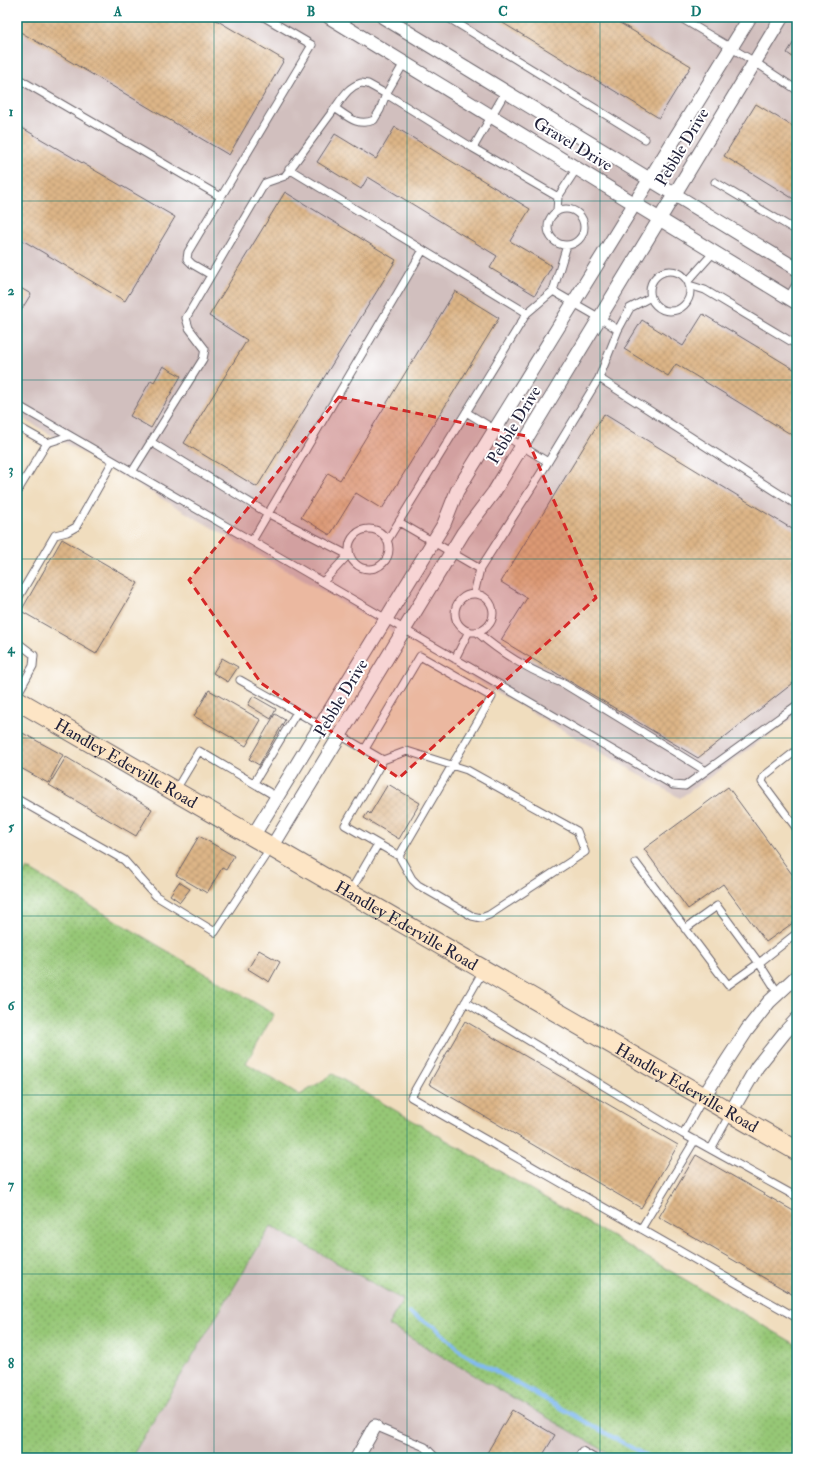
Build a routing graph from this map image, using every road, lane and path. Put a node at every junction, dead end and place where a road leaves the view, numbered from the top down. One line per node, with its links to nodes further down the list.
1 (264, 17): 24 (lane)
2 (329, 17): 10 (street, Gravel Drive)
3 (383, 17): 13 (street, Gravel Drive)
4 (447, 17): 17 (lane)
5 (679, 17): 8 (lane)
6 (750, 17): 8 (street, Pebble Drive)
7 (782, 17): 9 (street, Pebble Drive)
8 (731, 48): 9 (lane); 21 (street, Pebble Drive)
9 (754, 62): 12 (lane); 23 (street, Pebble Drive)
10 (404, 63): 14 (lane); 16 (street, Gravel Drive)
11 (17, 78): 24 (lane)
12 (797, 90)
13 (506, 91): 16 (lane); 21 (street, Gravel Drive)
14 (386, 94): 15 (lane); 15 (lane); 18 (lane)
15 (335, 108): 20 (lane)
16 (492, 116): 18 (lane); 19 (street, Gravel Drive)
17 (645, 139)
18 (473, 148): 25 (lane)
19 (577, 168): 25 (lane); 26 (street, Gravel Drive)
20 (289, 169): 31 (lane); 34 (lane)
21 (650, 178): 23 (street, Gravel Drive); 26 (street, Pebble Drive)
22 (715, 182): 29 (lane)
23 (675, 194): 28 (street, Pebble Drive); 33 (street, Gravel Drive)
24 (221, 197): 34 (lane)
25 (558, 197): 27 (lane)
26 (635, 203): 28 (street, Gravel Drive); 40 (street, Pebble Drive)
27 (557, 210): 30 (lane); 30 (lane)
28 (660, 219): 32 (street, Gravel Drive); 42 (street, Pebble Drive)
29 (797, 231)
30 (567, 245): 37 (lane)
31 (423, 250): 41 (lane); 59 (lane)
32 (714, 252): 35 (lane); 39 (street, Gravel Drive)
33 (797, 269)
34 (211, 275): 51 (lane)
35 (688, 283): 38 (lane); 38 (lane); 44 (lane)
36 (797, 283): 39 (lane)
37 (553, 291): 40 (lane); 41 (lane)
38 (651, 297): 43 (lane)
39 (793, 300)
40 (573, 303): 42 (lane); 49 (street, Pebble Drive)
41 (527, 313): 47 (lane)
42 (600, 318): 43 (lane); 53 (street, Pebble Drive)
43 (618, 330): 45 (lane)
44 (797, 345)
45 (599, 378): 55 (lane); 58 (lane)
46 (17, 405): 50 (lane)
47 (466, 412): 49 (lane); 60 (lane)
48 (17, 426): 52 (lane)
49 (495, 429): 53 (lane); 63 (street, Pebble Drive)
50 (69, 436): 52 (lane); 54 (lane)
51 (151, 442): 56 (lane); 59 (lane)
52 (46, 443): 57 (lane)
53 (522, 446): 55 (lane); 64 (street, Pebble Drive)
54 (113, 461): 56 (lane); 69 (lane)
55 (548, 462): 66 (lane)
56 (132, 472): 61 (lane)
57 (17, 492)
58 (797, 505)
59 (268, 513): 61 (lane); 65 (lane)
60 (399, 522): 62 (lane); 63 (lane)
61 (252, 541): 67 (lane)
62 (387, 541): 65 (lane); 65 (lane)
63 (433, 541): 64 (lane); 70 (street, Pebble Drive)
64 (452, 552): 66 (lane); 71 (street, Pebble Drive)
65 (349, 555): 67 (lane)
66 (480, 569): 68 (lane)
67 (323, 582): 70 (lane)
68 (474, 594): 72 (lane); 72 (lane)
69 (17, 600)
70 (386, 618): 71 (lane); 78 (street, Pebble Drive)
71 (404, 630): 74 (lane); 81 (street, Pebble Drive)
72 (473, 632): 74 (lane); 89 (lane)
73 (17, 642): 76 (lane)
74 (454, 659): 89 (lane)
75 (240, 680): 80 (lane)
76 (17, 695)
77 (17, 700): 92 (main road, Handley Ederville Road)
78 (335, 702): 81 (street); 82 (street, Pebble Drive)
79 (797, 705): 89 (lane)
80 (297, 712): 82 (lane); 91 (lane)
81 (354, 712): 83 (street, Pebble Drive)
82 (321, 726): 87 (street, Pebble Drive)
83 (340, 735): 84 (lane); 90 (street, Pebble Drive)
84 (365, 749): 86 (lane); 88 (lane)
85 (797, 750): 95 (lane)
86 (383, 760): 88 (lane); 97 (lane)
87 (297, 764): 90 (street); 93 (street, Pebble Drive)
88 (452, 764): 99 (lane); 99 (lane)
89 (706, 771)
90 (316, 775): 98 (street, Pebble Drive)
91 (254, 783): 92 (lane); 93 (lane)
92 (174, 791): 96 (main road, Handley Ederville Road)
93 (277, 797): 96 (street, Pebble Drive)
94 (17, 799): 98 (lane)
95 (797, 829)
96 (253, 836): 98 (main road, Handley Ederville Road)
97 (378, 844): 99 (lane); 101 (lane)
98 (272, 847): 101 (main road, Handley Ederville Road)
99 (399, 856)
100 (636, 863): 102 (lane)
101 (350, 892): 105 (main road, Handley Ederville Road)
102 (685, 929): 104 (lane); 104 (lane)
103 (797, 933): 104 (lane)
104 (759, 962): 107 (lane)
105 (484, 970): 108 (lane); 110 (main road, Handley Ederville Road)
106 (797, 976): 107 (street)
107 (778, 993): 110 (street)
108 (465, 1002): 112 (lane); 117 (lane)
109 (797, 1019): 111 (street)
110 (704, 1096): 111 (main road, Handley Ederville Road); 112 (lane)
111 (731, 1112): 114 (lane); 115 (main road, Handley Ederville Road)
112 (683, 1134): 113 (lane)
113 (695, 1140): 114 (lane); 117 (lane)
114 (711, 1149): 116 (lane)
115 (797, 1151)
116 (797, 1197)
117 (641, 1229): 118 (lane)
118 (797, 1318)
119 (375, 1426): 120 (street); 121 (lane)
120 (357, 1458)
121 (436, 1458)
122 (578, 1458): 123 (lane)
123 (594, 1458)

